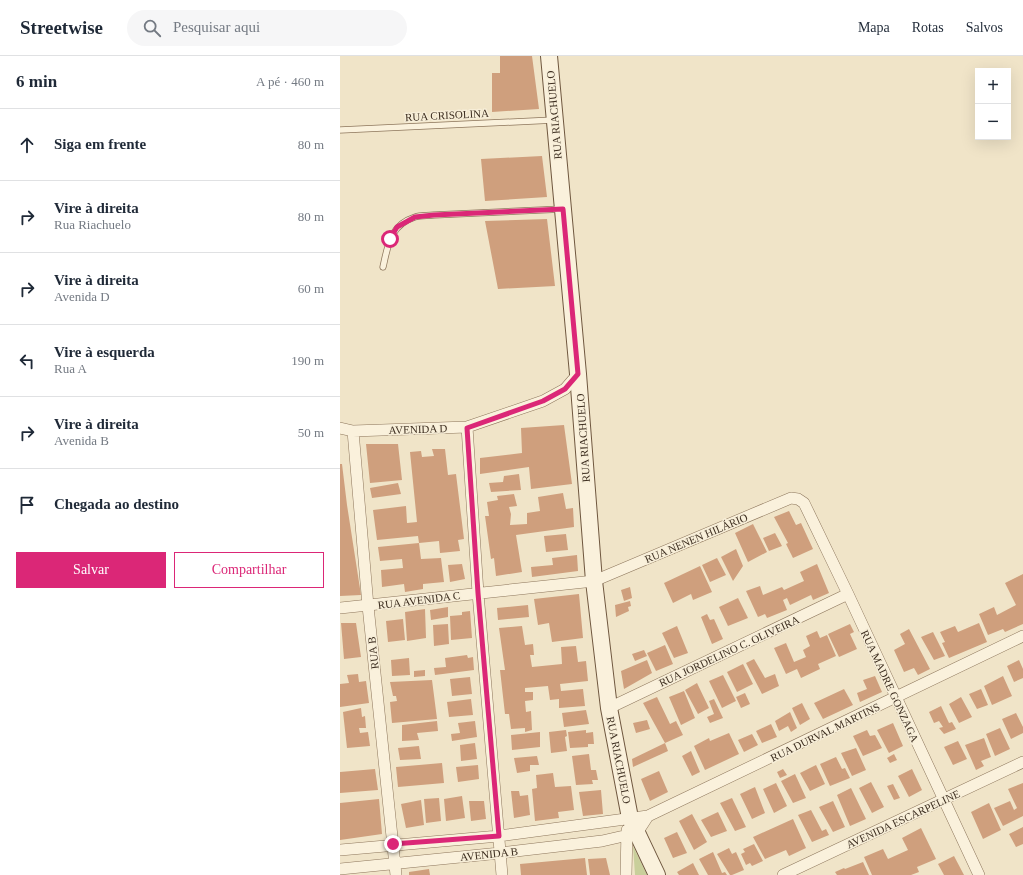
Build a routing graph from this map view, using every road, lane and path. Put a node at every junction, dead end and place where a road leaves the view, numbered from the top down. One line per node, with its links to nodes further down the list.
1 (549, 56): 2 (street, RUA RIACHUELO)
2 (555, 120): 3 (lane, RUA CRISOLINA); 4 (street, RUA RIACHUELO)
3 (340, 130)
4 (563, 209): 5 (lane); 6 (street, RUA RIACHUELO)
5 (383, 267)
6 (578, 374): 8 (street, AVENIDA D); 11 (street, RUA RIACHUELO)
7 (340, 428): 9 (street, AVENIDA D)
8 (467, 428): 9 (street, AVENIDA D); 12 (street)
9 (353, 431): 14 (street, RUA B)
10 (798, 499): 11 (street, RUA NENEN HILÁRIO); 13 (street, RUA MADRE GONZAGA)
11 (594, 581): 12 (street, RUA AVENIDA C); 18 (street, RUA RIACHUELO)
12 (478, 593): 14 (street, RUA AVENIDA C); 24 (street)
13 (848, 594): 17 (street, RUA MADRE GONZAGA); 18 (street, RUA JORDELINO C. OLIVEIRA)
14 (368, 606): 15 (street, RUA AVENIDA C); 25 (street, RUA B)
15 (340, 608)
16 (1023, 636): 17 (street, RUA DURVAL MARTINS)
17 (895, 698): 20 (street, RUA MADRE GONZAGA); 21 (street, RUA DURVAL MARTINS)
18 (609, 708): 22 (street, RUA RIACHUELO)
19 (1023, 762): 20 (street, AVENIDA ESCARPELINE)
20 (944, 800): 33 (street, AVENIDA ESCARPELINE); 34 (street, RUA MADRE GONZAGA)
21 (648, 816): 22 (street, RUA DURVAL MARTINS); 23 (street)
22 (630, 818): 23 (street, RUA RIACHUELO); 24 (street, AVENIDA B)
23 (632, 834): 27 (street, AVENIDA B); 31 (street); 32 (street, RUA RIACHUELO)
24 (499, 836): 25 (street, AVENIDA B); 27 (street)
25 (393, 844): 26 (street, AVENIDA B); 29 (street, RUA B)
26 (340, 850)
27 (500, 853): 29 (street, AVENIDA B); 30 (street)
28 (340, 869): 29 (street, AVENIDA B)
29 (396, 870)
30 (502, 875)
31 (626, 875)
32 (657, 875)
33 (784, 875)
34 (979, 875)

